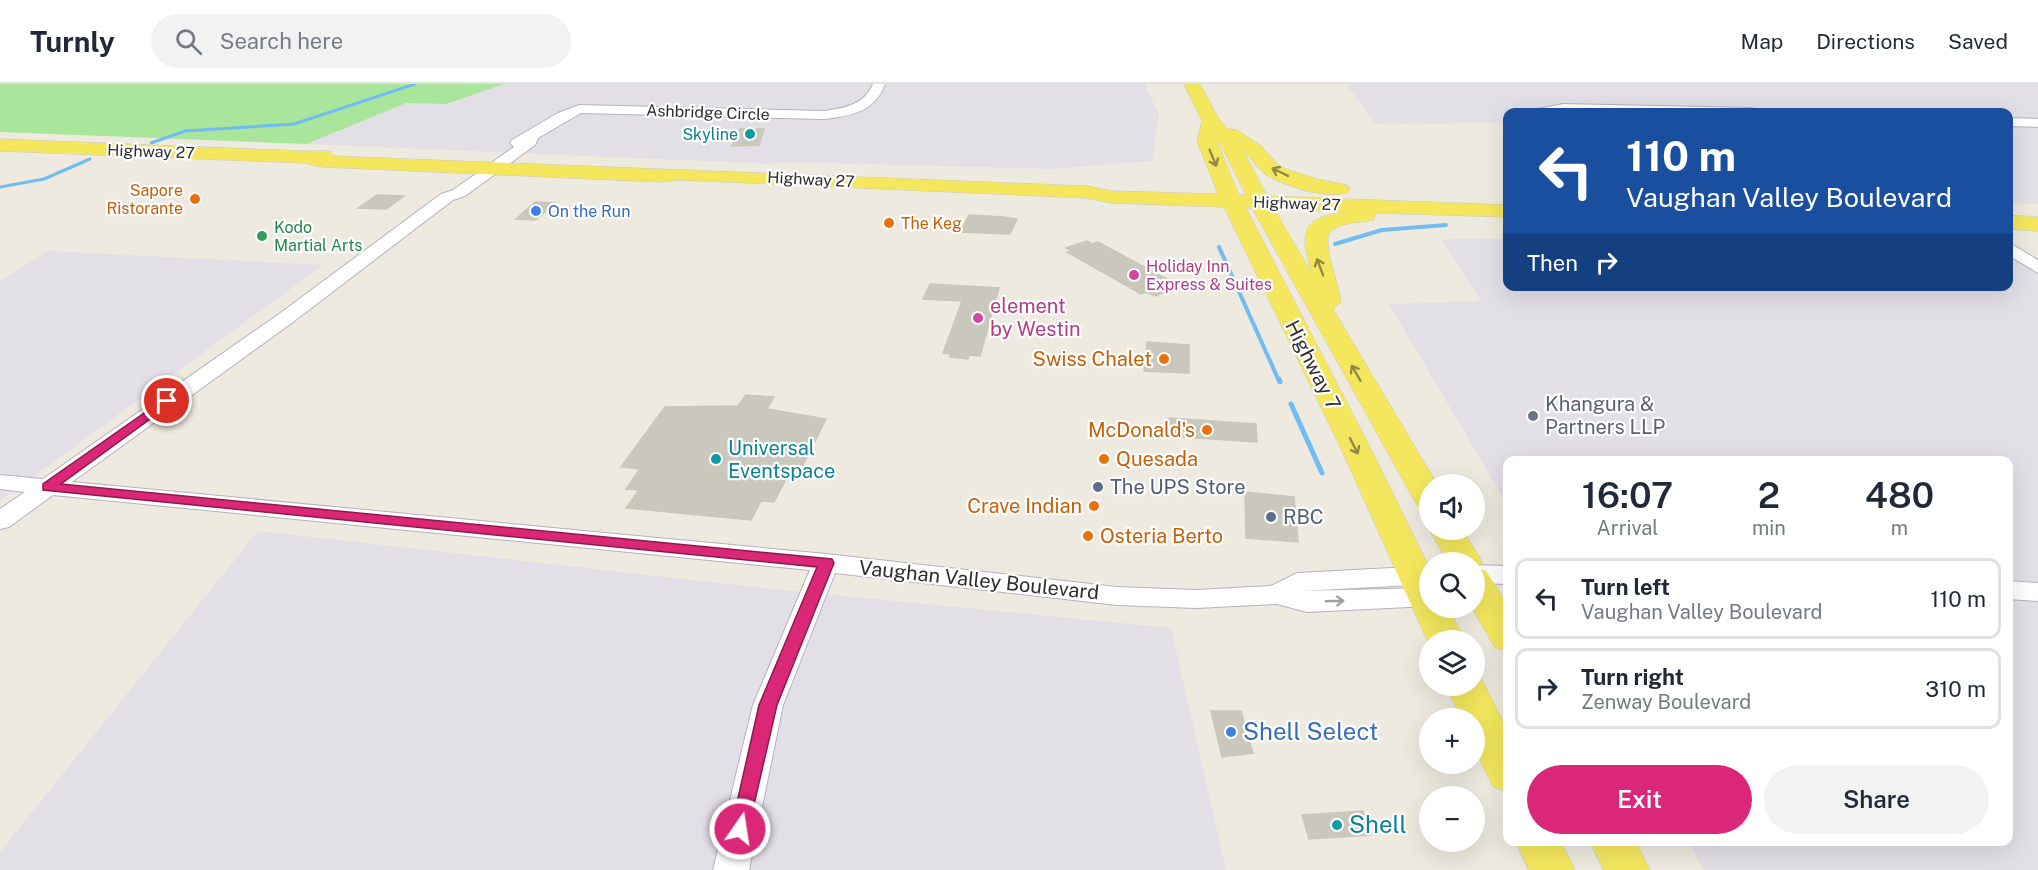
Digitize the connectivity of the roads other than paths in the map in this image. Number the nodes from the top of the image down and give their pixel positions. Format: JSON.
{"nodes":[{"id":1,"x":879,"y":84,"type":"edge"},
{"id":2,"x":1192,"y":84,"type":"edge"},
{"id":3,"x":1563,"y":108,"type":"edge"},
{"id":4,"x":1596,"y":108,"type":"edge"},
{"id":5,"x":1211,"y":122,"type":"junction"},
{"id":6,"x":2013,"y":122,"type":"edge"},
{"id":7,"x":2038,"y":123,"type":"edge"},
{"id":8,"x":0,"y":145,"type":"edge"},
{"id":9,"x":491,"y":163,"type":"junction"},
{"id":10,"x":1243,"y":197,"type":"junction"},
{"id":11,"x":1496,"y":206,"type":"edge"},
{"id":12,"x":2013,"y":222,"type":"edge"},
{"id":13,"x":2038,"y":224,"type":"edge"},
{"id":14,"x":2013,"y":232,"type":"edge"},
{"id":15,"x":2038,"y":233,"type":"edge"},
{"id":16,"x":2013,"y":250,"type":"edge"},
{"id":17,"x":2038,"y":268,"type":"edge"},
{"id":18,"x":1328,"y":324,"type":"junction"},
{"id":19,"x":0,"y":482,"type":"edge"},
{"id":20,"x":1419,"y":482,"type":"edge"},
{"id":21,"x":48,"y":487,"type":"junction"},
{"id":22,"x":0,"y":521,"type":"edge"},
{"id":23,"x":826,"y":563,"type":"junction"},
{"id":24,"x":1419,"y":579,"type":"edge"},
{"id":25,"x":1487,"y":586,"type":"edge"},
{"id":26,"x":2013,"y":590,"type":"edge"},
{"id":27,"x":2038,"y":592,"type":"edge"},
{"id":28,"x":1419,"y":594,"type":"edge"},
{"id":29,"x":1503,"y":626,"type":"edge"},
{"id":30,"x":1471,"y":696,"type":"edge"},
{"id":31,"x":1503,"y":764,"type":"edge"},
{"id":32,"x":1541,"y":846,"type":"edge"},
{"id":33,"x":1615,"y":846,"type":"edge"},
{"id":34,"x":731,"y":870,"type":"edge"},
{"id":35,"x":1552,"y":870,"type":"edge"},
{"id":36,"x":1626,"y":870,"type":"edge"}],
"edges":[{"from":1,"to":9,"type":"street","name":"Ashbridge Circle"},
{"from":2,"to":5,"type":"main road","name":"Highway 7"},
{"from":3,"to":4,"type":"street"},
{"from":5,"to":10,"type":"main road","name":"Highway 7"},
{"from":11,"to":5,"type":"main road","one_way":true},
{"from":6,"to":7,"type":"street"},
{"from":8,"to":9,"type":"main road","name":"Highway 27"},
{"from":9,"to":10,"type":"main road","name":"Highway 27"},
{"from":9,"to":21,"type":"street","name":"Ashbridge Circle"},
{"from":10,"to":11,"type":"main road","name":"Highway 27"},
{"from":10,"to":18,"type":"main road","name":"Highway 7"},
{"from":10,"to":24,"type":"main road","name":"Highway 7","one_way":true},
{"from":18,"to":11,"type":"main road","one_way":true},
{"from":12,"to":13,"type":"main road"},
{"from":14,"to":15,"type":"main road"},
{"from":16,"to":17,"type":"street"},
{"from":20,"to":18,"type":"main road","name":"Highway 7","one_way":true},
{"from":19,"to":21,"type":"street","name":"Vaughan Valley Boulevard"},
{"from":21,"to":22,"type":"street","name":"Ashbridge Circle"},
{"from":21,"to":23,"type":"street","name":"Vaughan Valley Boulevard"},
{"from":23,"to":28,"type":"street","name":"Vaughan Valley Boulevard"},
{"from":23,"to":34,"type":"street"},
{"from":25,"to":29,"type":"main road"},
{"from":26,"to":27,"type":"street"},
{"from":30,"to":31,"type":"main road"},
{"from":32,"to":35,"type":"main road"},
{"from":33,"to":36,"type":"main road"}]}
